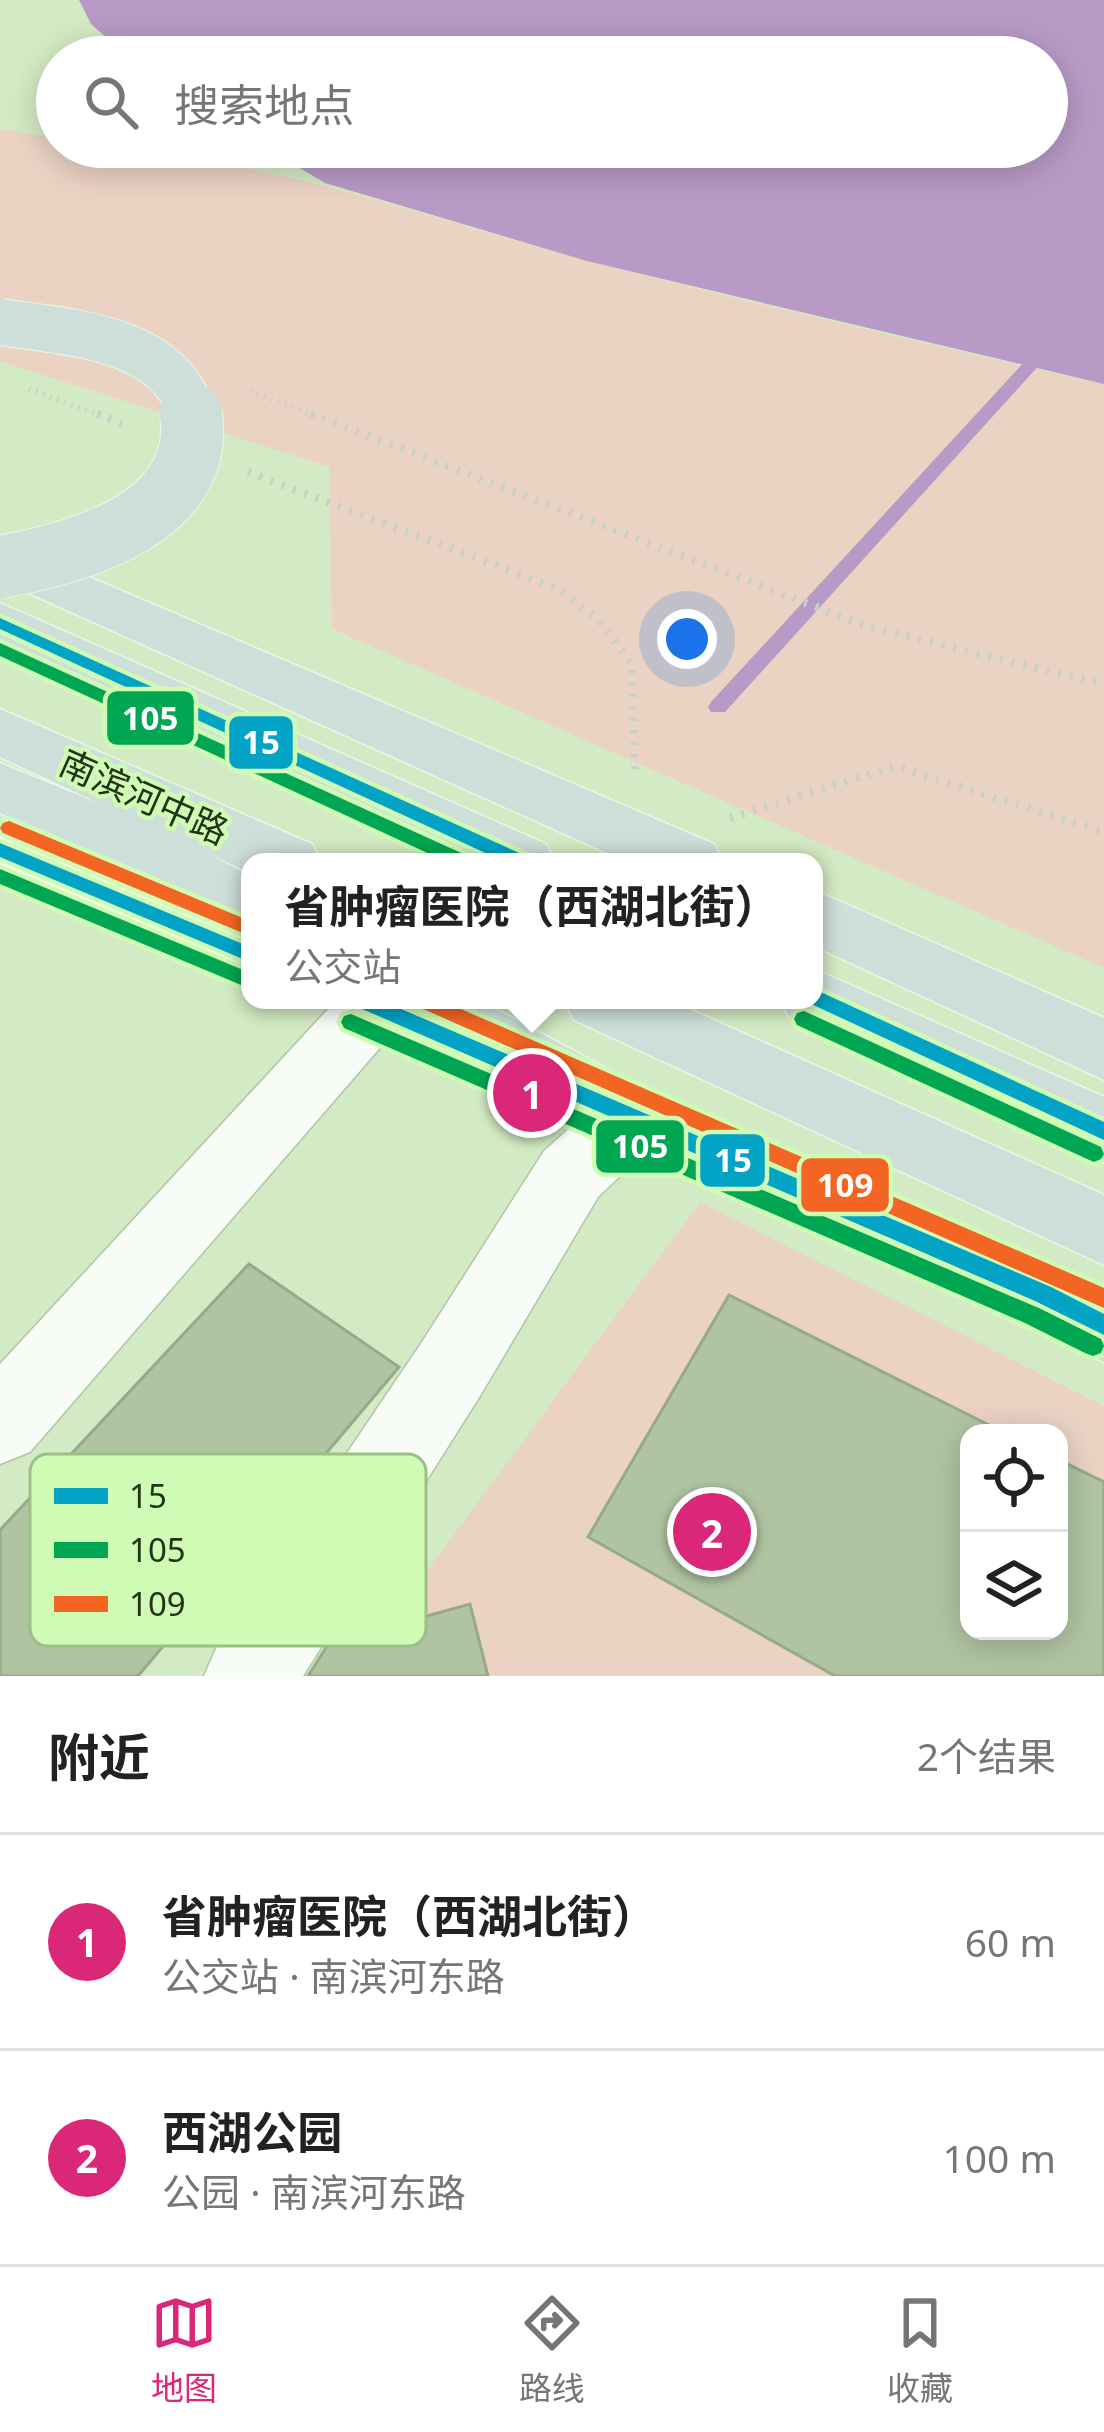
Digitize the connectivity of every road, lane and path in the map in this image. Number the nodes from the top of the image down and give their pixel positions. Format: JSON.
{"nodes":[{"id":1,"x":0,"y":322,"type":"edge"},
{"id":2,"x":22,"y":387,"type":"dead end"},
{"id":3,"x":248,"y":391,"type":"dead end"},
{"id":4,"x":134,"y":429,"type":"dead end"},
{"id":5,"x":245,"y":471,"type":"dead end"},
{"id":6,"x":0,"y":562,"type":"edge"},
{"id":7,"x":0,"y":623,"type":"edge"},
{"id":8,"x":1104,"y":685,"type":"edge"},
{"id":9,"x":0,"y":731,"type":"edge"},
{"id":10,"x":652,"y":782,"type":"dead end"},
{"id":11,"x":0,"y":786,"type":"edge"},
{"id":12,"x":1104,"y":832,"type":"edge"},
{"id":13,"x":708,"y":840,"type":"edge"},
{"id":14,"x":0,"y":850,"type":"edge"},
{"id":15,"x":268,"y":853,"type":"edge"},
{"id":16,"x":502,"y":853,"type":"edge"},
{"id":17,"x":241,"y":903,"type":"edge"},
{"id":18,"x":823,"y":920,"type":"edge"},
{"id":19,"x":241,"y":951,"type":"edge"},
{"id":20,"x":823,"y":1001,"type":"edge"},
{"id":21,"x":378,"y":1009,"type":"edge"},
{"id":22,"x":399,"y":1009,"type":"edge"},
{"id":23,"x":619,"y":1009,"type":"edge"},
{"id":24,"x":1104,"y":1050,"type":"edge"},
{"id":25,"x":632,"y":1118,"type":"junction"},
{"id":26,"x":1104,"y":1131,"type":"edge"},
{"id":27,"x":1104,"y":1232,"type":"edge"},
{"id":28,"x":1104,"y":1325,"type":"edge"},
{"id":29,"x":0,"y":1424,"type":"edge"},
{"id":30,"x":395,"y":1454,"type":"edge"},
{"id":31,"x":270,"y":1646,"type":"edge"},
{"id":32,"x":250,"y":1676,"type":"edge"}],
"edges":[{"from":1,"to":6,"type":"highway","bridge":true},
{"from":2,"to":4,"type":"path"},
{"from":3,"to":8,"type":"path"},
{"from":5,"to":10,"type":"path"},
{"from":6,"to":13,"type":"highway","bridge":true},
{"from":7,"to":16,"type":"highway"},
{"from":9,"to":15,"type":"highway","name":"南滨河中路"},
{"from":11,"to":17,"type":"highway"},
{"from":12,"to":13,"type":"path"},
{"from":14,"to":19,"type":"street"},
{"from":18,"to":24,"type":"highway"},
{"from":20,"to":26,"type":"highway"},
{"from":21,"to":29,"type":"street"},
{"from":22,"to":25,"type":"highway"},
{"from":23,"to":27,"type":"highway"},
{"from":25,"to":28,"type":"highway"},
{"from":25,"to":30,"type":"street"},
{"from":31,"to":32,"type":"street"}]}
